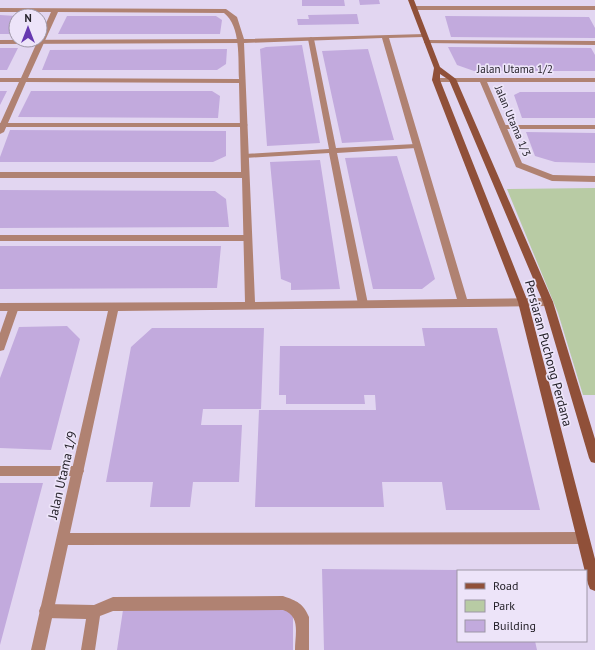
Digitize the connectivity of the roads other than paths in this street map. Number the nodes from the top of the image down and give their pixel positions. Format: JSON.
{"nodes":[{"id":1,"x":411,"y":0,"type":"edge"},
{"id":2,"x":414,"y":8,"type":"junction"},
{"id":3,"x":595,"y":8,"type":"edge"},
{"id":4,"x":0,"y":10,"type":"edge"},
{"id":5,"x":55,"y":11,"type":"junction"},
{"id":6,"x":48,"y":26,"type":"edge"},
{"id":7,"x":423,"y":35,"type":"junction"},
{"id":8,"x":384,"y":37,"type":"junction"},
{"id":9,"x":311,"y":39,"type":"junction"},
{"id":10,"x":240,"y":41,"type":"junction"},
{"id":11,"x":48,"y":42,"type":"edge"},
{"id":12,"x":426,"y":42,"type":"junction"},
{"id":13,"x":595,"y":43,"type":"edge"},
{"id":14,"x":38,"y":48,"type":"edge"},
{"id":15,"x":437,"y":68,"type":"junction"},
{"id":16,"x":452,"y":79,"type":"junction"},
{"id":17,"x":0,"y":80,"type":"edge"},
{"id":18,"x":24,"y":80,"type":"junction"},
{"id":19,"x":436,"y":80,"type":"junction"},
{"id":20,"x":483,"y":80,"type":"junction"},
{"id":21,"x":595,"y":80,"type":"edge"},
{"id":22,"x":242,"y":81,"type":"junction"},
{"id":23,"x":244,"y":125,"type":"junction"},
{"id":24,"x":1,"y":127,"type":"edge"},
{"id":25,"x":503,"y":127,"type":"junction"},
{"id":26,"x":595,"y":127,"type":"edge"},
{"id":27,"x":416,"y":146,"type":"junction"},
{"id":28,"x":332,"y":151,"type":"junction"},
{"id":29,"x":245,"y":156,"type":"junction"},
{"id":30,"x":0,"y":175,"type":"edge"},
{"id":31,"x":246,"y":175,"type":"junction"},
{"id":32,"x":595,"y":179,"type":"edge"},
{"id":33,"x":0,"y":238,"type":"edge"},
{"id":34,"x":248,"y":238,"type":"junction"},
{"id":35,"x":523,"y":302,"type":"junction"},
{"id":36,"x":548,"y":302,"type":"junction"},
{"id":37,"x":463,"y":303,"type":"junction"},
{"id":38,"x":363,"y":304,"type":"junction"},
{"id":39,"x":250,"y":305,"type":"junction"},
{"id":40,"x":0,"y":307,"type":"edge"},
{"id":41,"x":14,"y":307,"type":"junction"},
{"id":42,"x":114,"y":307,"type":"junction"},
{"id":43,"x":0,"y":347,"type":"edge"},
{"id":44,"x":595,"y":458,"type":"edge"},
{"id":45,"x":0,"y":471,"type":"edge"},
{"id":46,"x":78,"y":472,"type":"junction"},
{"id":47,"x":583,"y":538,"type":"junction"},
{"id":48,"x":62,"y":540,"type":"junction"},
{"id":49,"x":595,"y":584,"type":"edge"},
{"id":50,"x":46,"y":611,"type":"junction"},
{"id":51,"x":94,"y":612,"type":"junction"},
{"id":52,"x":38,"y":650,"type":"edge"},
{"id":53,"x":88,"y":650,"type":"edge"},
{"id":54,"x":302,"y":650,"type":"edge"}],
"edges":[{"from":1,"to":2,"type":"street","name":"Persiaran Puchong Perdana"},
{"from":2,"to":3,"type":"street"},
{"from":2,"to":7,"type":"street","name":"Persiaran Puchong Perdana"},
{"from":4,"to":5,"type":"street"},
{"from":5,"to":6,"type":"street"},
{"from":5,"to":10,"type":"street"},
{"from":7,"to":8,"type":"street"},
{"from":7,"to":12,"type":"street","name":"Persiaran Puchong Perdana"},
{"from":8,"to":9,"type":"street"},
{"from":8,"to":27,"type":"street"},
{"from":9,"to":10,"type":"street"},
{"from":9,"to":28,"type":"street"},
{"from":10,"to":11,"type":"street"},
{"from":10,"to":22,"type":"street"},
{"from":12,"to":13,"type":"street"},
{"from":12,"to":15,"type":"street","name":"Persiaran Puchong Perdana"},
{"from":14,"to":18,"type":"street"},
{"from":15,"to":16,"type":"street"},
{"from":15,"to":19,"type":"street","name":"Persiaran Puchong Perdana"},
{"from":16,"to":19,"type":"street","name":"Jalan Utama 1/2"},
{"from":16,"to":20,"type":"street","name":"Jalan Utama 1/2"},
{"from":16,"to":36,"type":"street","name":"Persiaran Puchong Perdana"},
{"from":17,"to":18,"type":"street"},
{"from":18,"to":22,"type":"street"},
{"from":18,"to":24,"type":"street"},
{"from":19,"to":35,"type":"street","name":"Persiaran Puchong Perdana"},
{"from":20,"to":21,"type":"street","name":"Jalan Utama 1/2"},
{"from":20,"to":25,"type":"street","name":"Jalan Utama 1/3"},
{"from":22,"to":23,"type":"street"},
{"from":23,"to":24,"type":"street"},
{"from":23,"to":29,"type":"street"},
{"from":25,"to":26,"type":"street"},
{"from":25,"to":32,"type":"street","name":"Jalan Utama 1/3"},
{"from":27,"to":28,"type":"street"},
{"from":27,"to":37,"type":"street"},
{"from":28,"to":29,"type":"street"},
{"from":28,"to":38,"type":"street"},
{"from":29,"to":31,"type":"street"},
{"from":30,"to":31,"type":"street"},
{"from":31,"to":34,"type":"street"},
{"from":33,"to":34,"type":"street"},
{"from":34,"to":39,"type":"street"},
{"from":35,"to":36,"type":"street"},
{"from":35,"to":37,"type":"street"},
{"from":35,"to":47,"type":"street","name":"Persiaran Puchong Perdana"},
{"from":36,"to":44,"type":"street","name":"Persiaran Puchong Perdana"},
{"from":37,"to":38,"type":"street"},
{"from":38,"to":39,"type":"street"},
{"from":39,"to":42,"type":"street"},
{"from":40,"to":41,"type":"street"},
{"from":41,"to":42,"type":"street"},
{"from":41,"to":43,"type":"street"},
{"from":42,"to":46,"type":"street","name":"Jalan Utama 1/9"},
{"from":45,"to":46,"type":"street"},
{"from":46,"to":48,"type":"street","name":"Jalan Utama 1/9"},
{"from":47,"to":48,"type":"street"},
{"from":47,"to":49,"type":"street","name":"Persiaran Puchong Perdana"},
{"from":48,"to":50,"type":"street","name":"Jalan Utama 1/9"},
{"from":50,"to":51,"type":"street"},
{"from":50,"to":52,"type":"street","name":"Jalan Utama 1/9"},
{"from":51,"to":53,"type":"street"},
{"from":51,"to":54,"type":"street"}]}
